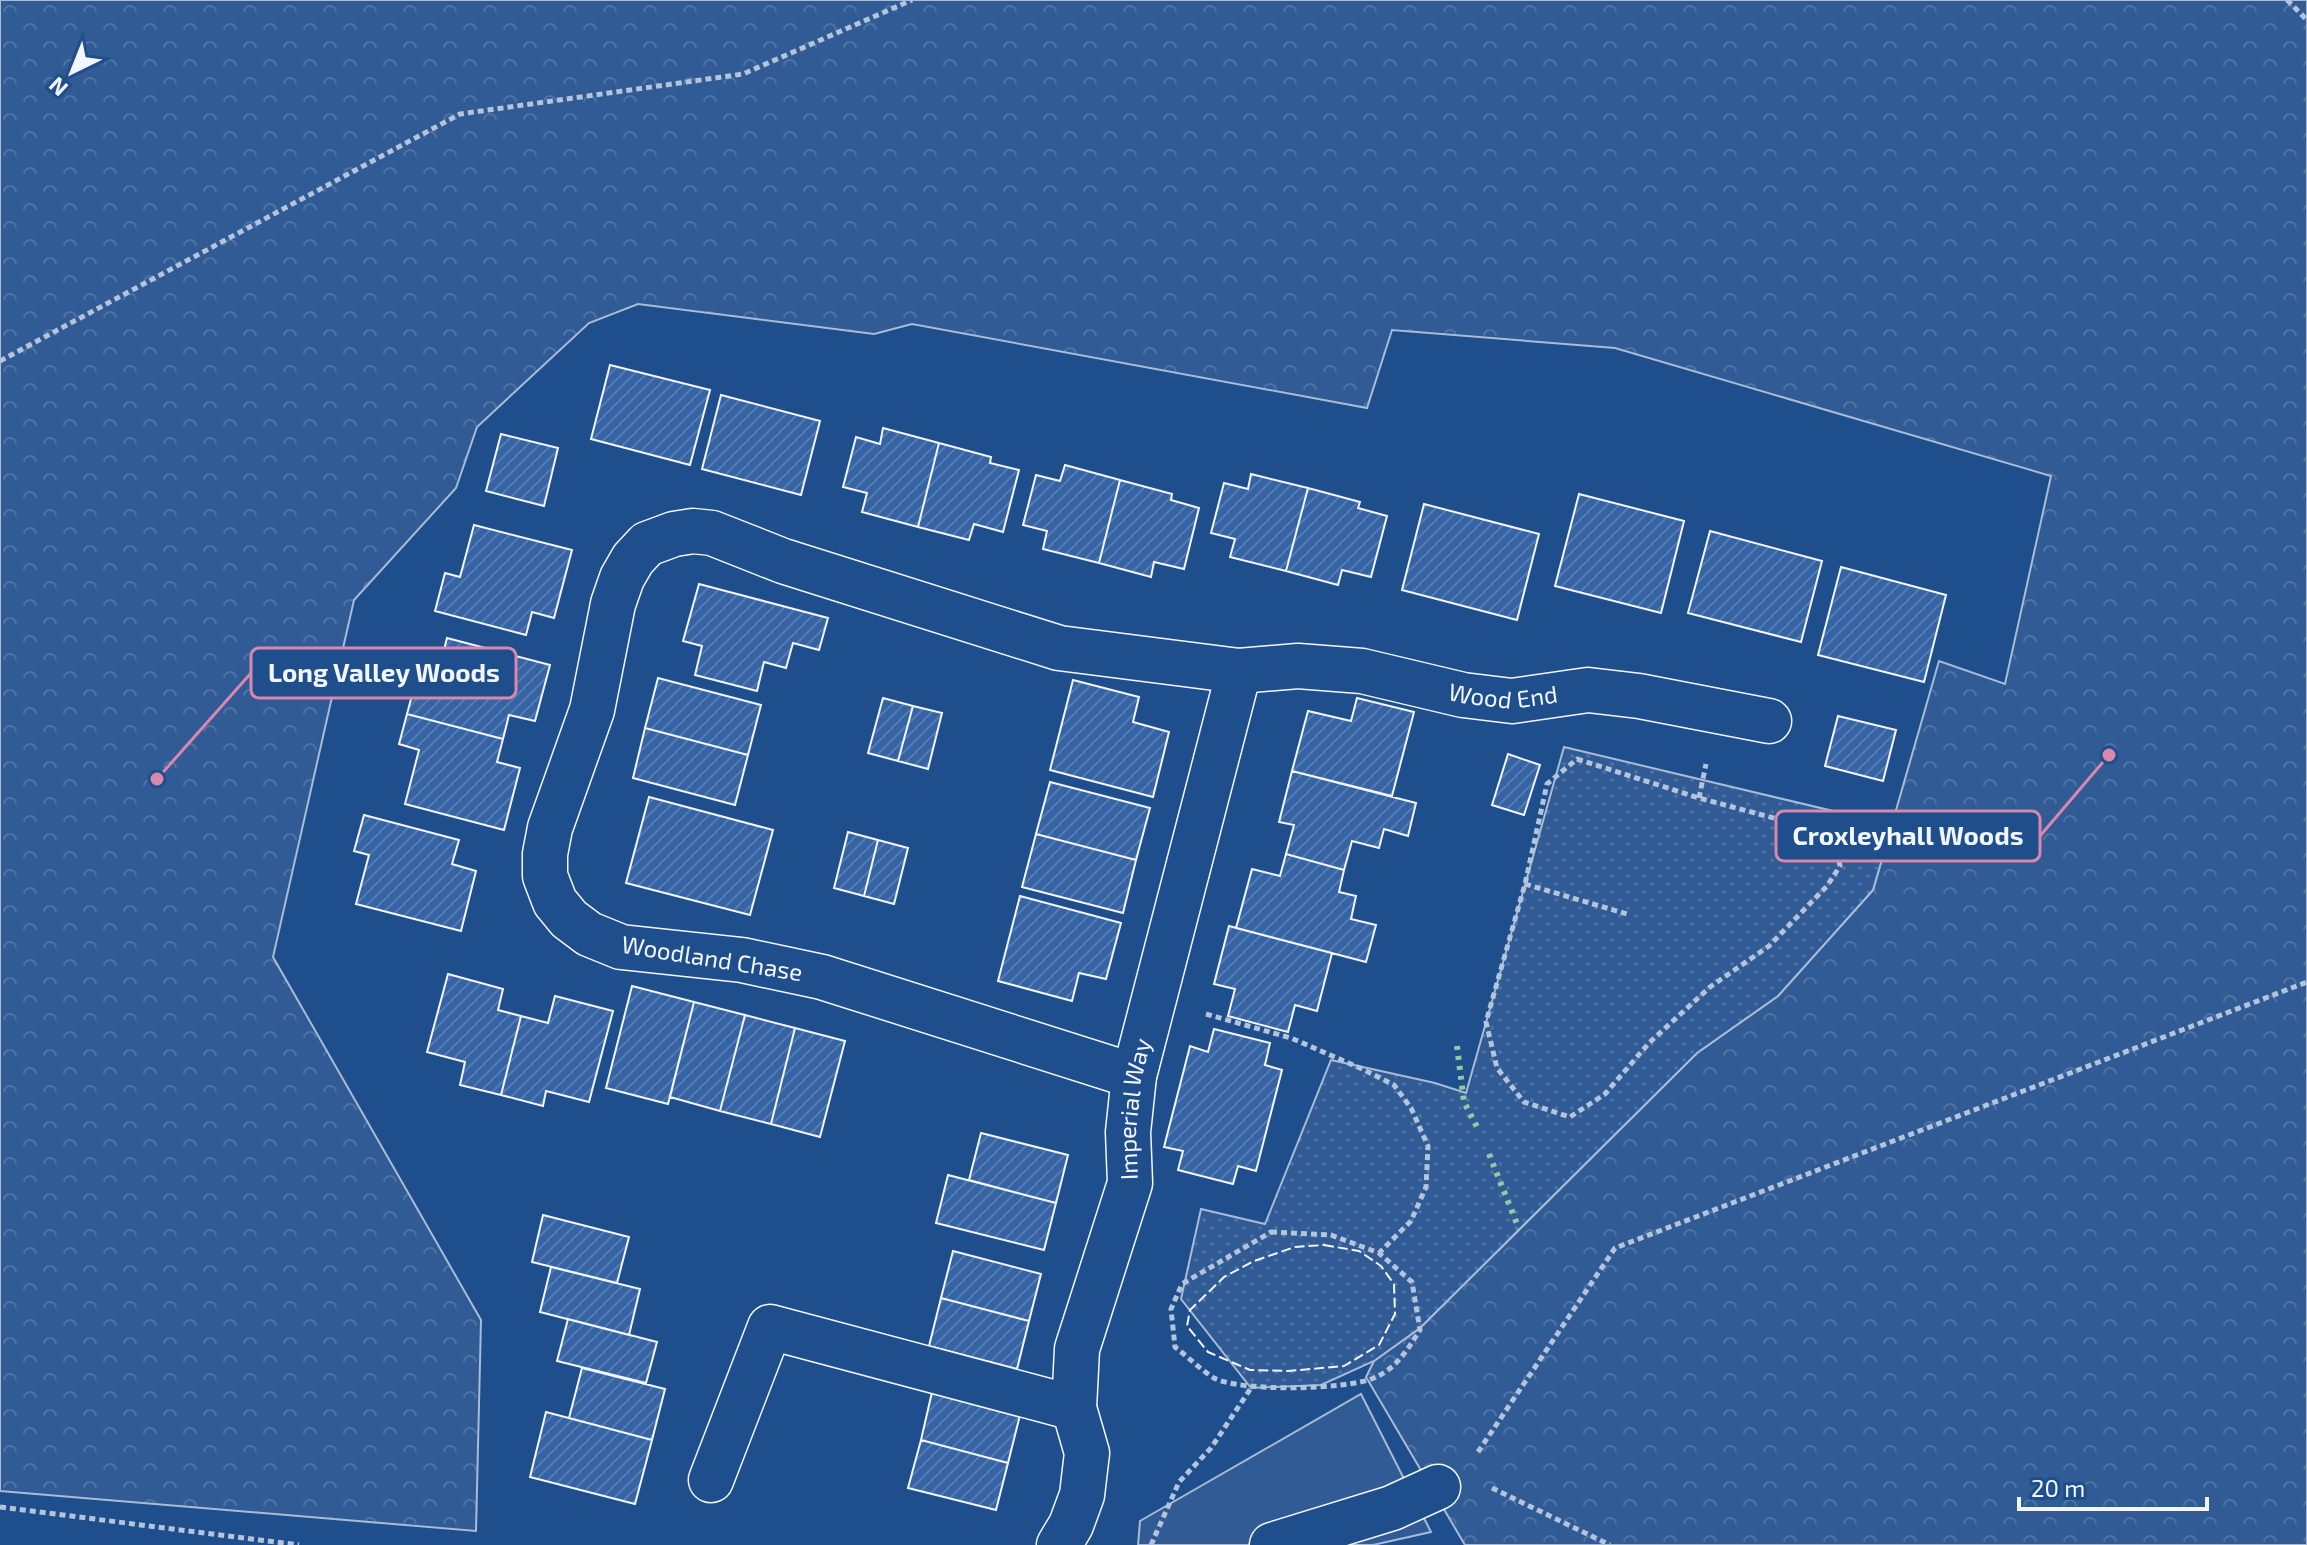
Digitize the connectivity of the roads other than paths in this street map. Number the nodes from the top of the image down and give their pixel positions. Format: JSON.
{"nodes":[{"id":1,"x":674,"y":534,"type":"joint"},
{"id":2,"x":1239,"y":671,"type":"junction"},
{"id":3,"x":1769,"y":721,"type":"dead end"},
{"id":4,"x":1134,"y":1076,"type":"junction"},
{"id":5,"x":1074,"y":1408,"type":"junction"},
{"id":6,"x":711,"y":1480,"type":"dead end"},
{"id":7,"x":1451,"y":1481,"type":"road end"},
{"id":8,"x":1059,"y":1545,"type":"edge"},
{"id":9,"x":1272,"y":1545,"type":"edge"}],
"edges":[{"from":1,"to":2,"type":"street","name":"Wood End"},
{"from":1,"to":4,"type":"street","name":"Woodland Chase"},
{"from":2,"to":3,"type":"street","name":"Wood End"},
{"from":2,"to":4,"type":"street","name":"Imperial Way"},
{"from":4,"to":5,"type":"street","name":"Imperial Way"},
{"from":5,"to":6,"type":"street"},
{"from":5,"to":8,"type":"street","name":"Imperial Way"},
{"from":7,"to":9,"type":"street"}]}
